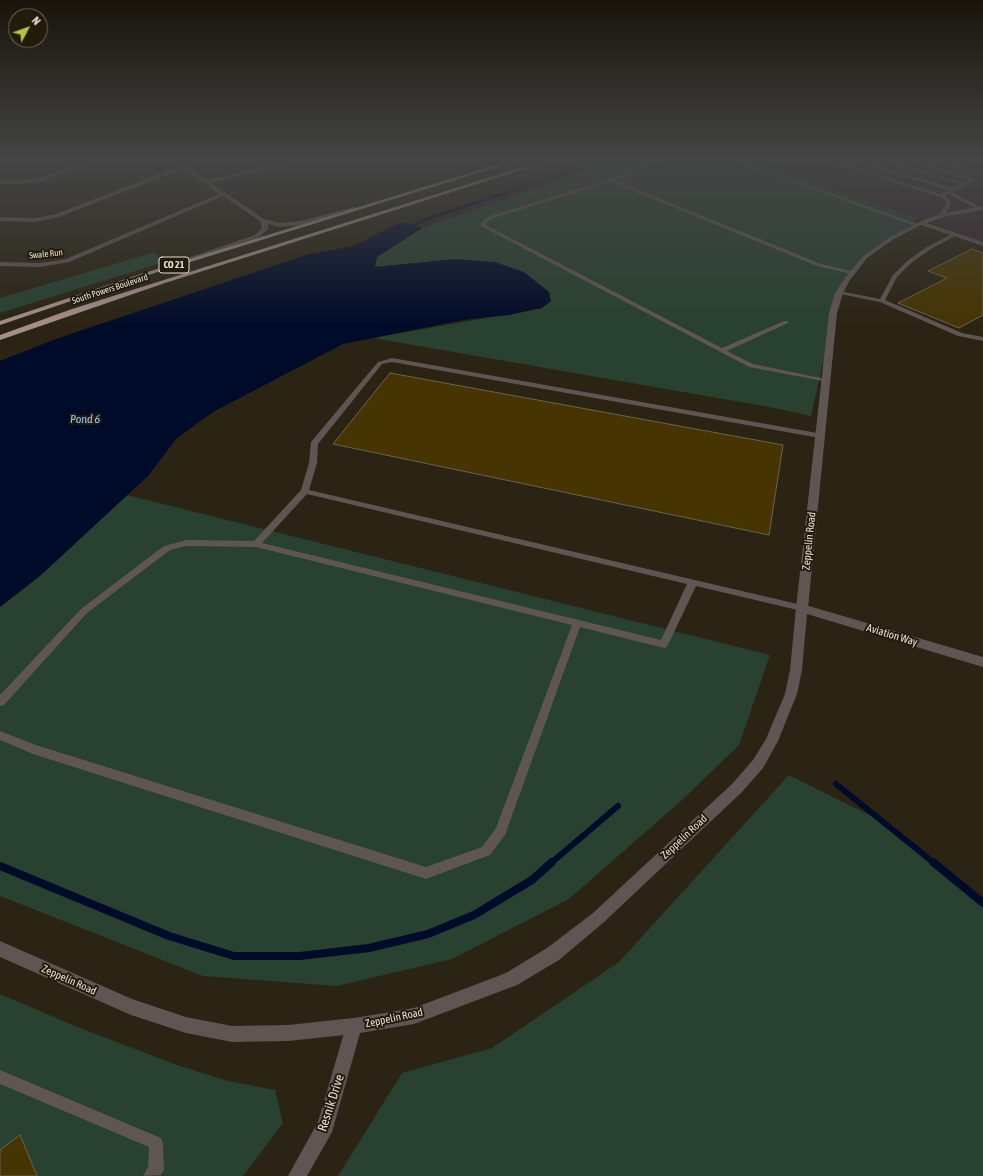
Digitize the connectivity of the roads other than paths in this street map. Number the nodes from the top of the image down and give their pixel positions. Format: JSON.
{"nodes":[{"id":1,"x":57,"y":216,"type":"edge"},
{"id":2,"x":173,"y":216,"type":"edge"},
{"id":3,"x":256,"y":216,"type":"edge"},
{"id":4,"x":327,"y":216,"type":"edge"},
{"id":5,"x":335,"y":216,"type":"edge"},
{"id":6,"x":373,"y":216,"type":"edge"},
{"id":7,"x":496,"y":216,"type":"edge"},
{"id":8,"x":699,"y":216,"type":"edge"},
{"id":9,"x":895,"y":216,"type":"edge"},
{"id":10,"x":942,"y":216,"type":"edge"},
{"id":11,"x":0,"y":219,"type":"edge"},
{"id":12,"x":262,"y":220,"type":"junction"},
{"id":13,"x":919,"y":224,"type":"junction"},
{"id":14,"x":954,"y":235,"type":"junction"},
{"id":15,"x":983,"y":244,"type":"edge"},
{"id":16,"x":0,"y":264,"type":"edge"},
{"id":17,"x":158,"y":270,"type":"junction"},
{"id":18,"x":852,"y":272,"type":"junction"},
{"id":19,"x":839,"y":294,"type":"junction"},
{"id":20,"x":882,"y":301,"type":"junction"},
{"id":21,"x":786,"y":322,"type":"dead end"},
{"id":22,"x":0,"y":323,"type":"edge"},
{"id":23,"x":0,"y":338,"type":"edge"},
{"id":24,"x":983,"y":339,"type":"edge"},
{"id":25,"x":722,"y":351,"type":"junction"},
{"id":26,"x":826,"y":382,"type":"junction"},
{"id":27,"x":820,"y":436,"type":"junction"},
{"id":28,"x":305,"y":491,"type":"junction"},
{"id":29,"x":256,"y":544,"type":"junction"},
{"id":30,"x":693,"y":582,"type":"junction"},
{"id":31,"x":802,"y":608,"type":"junction"},
{"id":32,"x":577,"y":623,"type":"junction"},
{"id":33,"x":983,"y":662,"type":"edge"},
{"id":34,"x":0,"y":702,"type":"edge"},
{"id":35,"x":0,"y":734,"type":"edge"},
{"id":36,"x":0,"y":949,"type":"edge"},
{"id":37,"x":354,"y":1026,"type":"junction"},
{"id":38,"x":0,"y":1077,"type":"edge"},
{"id":39,"x":151,"y":1176,"type":"edge"},
{"id":40,"x":297,"y":1176,"type":"edge"}],
"edges":[{"from":1,"to":11,"type":"street"},
{"from":2,"to":16,"type":"street","name":"Swale Run"},
{"from":3,"to":12,"type":"street"},
{"from":4,"to":12,"type":"street"},
{"from":5,"to":17,"type":"highway","name":"South Powers Boulevard","number":"CO 21"},
{"from":6,"to":23,"type":"highway","name":"South Powers Boulevard","number":"CO 21"},
{"from":7,"to":25,"type":"lane"},
{"from":8,"to":18,"type":"lane"},
{"from":9,"to":13,"type":"lane"},
{"from":10,"to":13,"type":"street","name":"Zeppelin Road"},
{"from":12,"to":17,"type":"street"},
{"from":13,"to":14,"type":"street"},
{"from":13,"to":18,"type":"street","name":"Zeppelin Road"},
{"from":14,"to":15,"type":"street"},
{"from":14,"to":20,"type":"lane"},
{"from":17,"to":22,"type":"highway","name":"South Powers Boulevard","number":"CO 21"},
{"from":18,"to":19,"type":"street","name":"Zeppelin Road"},
{"from":19,"to":20,"type":"lane"},
{"from":19,"to":26,"type":"street","name":"Zeppelin Road"},
{"from":20,"to":24,"type":"lane"},
{"from":21,"to":25,"type":"lane"},
{"from":25,"to":26,"type":"lane"},
{"from":26,"to":27,"type":"street","name":"Zeppelin Road"},
{"from":27,"to":28,"type":"lane"},
{"from":27,"to":31,"type":"street","name":"Zeppelin Road"},
{"from":28,"to":29,"type":"lane"},
{"from":28,"to":30,"type":"lane"},
{"from":29,"to":32,"type":"lane"},
{"from":29,"to":34,"type":"lane"},
{"from":30,"to":31,"type":"lane"},
{"from":30,"to":32,"type":"lane"},
{"from":31,"to":33,"type":"street","name":"Aviation Way"},
{"from":31,"to":37,"type":"street","name":"Zeppelin Road"},
{"from":32,"to":35,"type":"lane"},
{"from":36,"to":37,"type":"street","name":"Zeppelin Road"},
{"from":37,"to":40,"type":"street","name":"Resnik Drive"},
{"from":38,"to":39,"type":"lane"}]}
